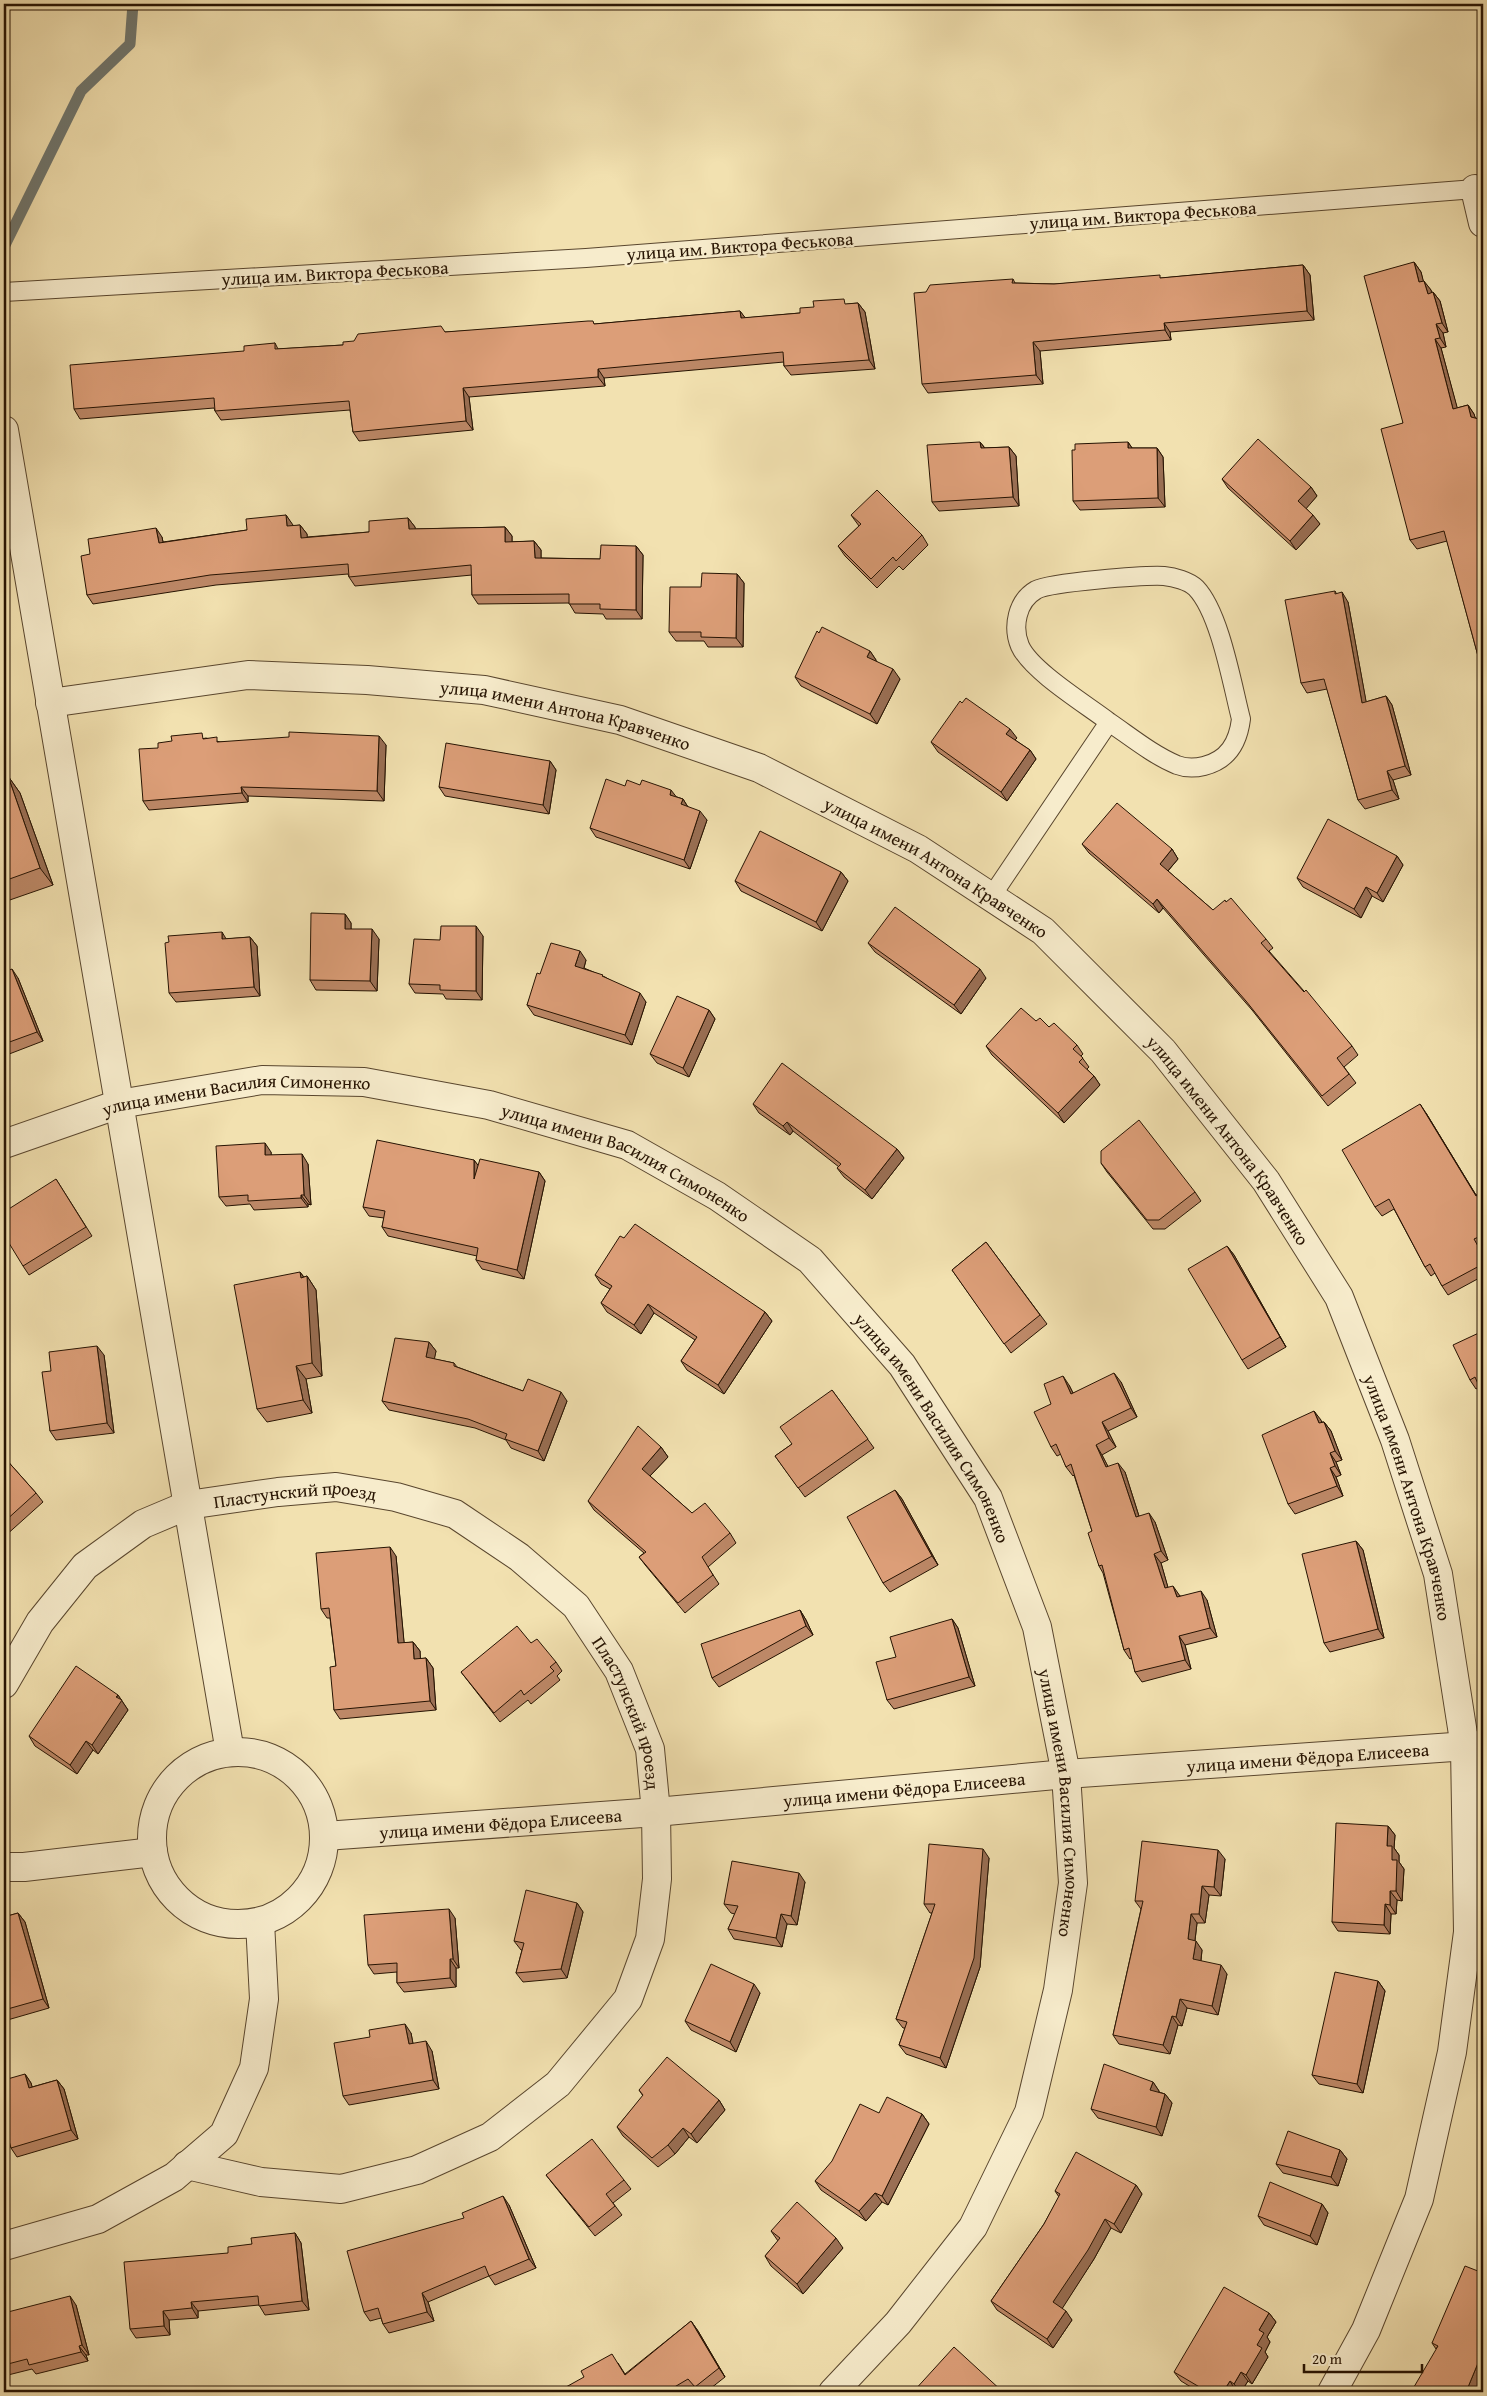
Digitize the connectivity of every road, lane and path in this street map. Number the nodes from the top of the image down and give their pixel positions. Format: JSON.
{"nodes":[{"id":1,"x":1474,"y":189,"type":"joint"},
{"id":2,"x":1483,"y":223,"type":"edge"},
{"id":3,"x":4,"y":292,"type":"edge"},
{"id":4,"x":4,"y":430,"type":"edge"},
{"id":5,"x":50,"y":703,"type":"junction"},
{"id":6,"x":1109,"y":722,"type":"junction"},
{"id":7,"x":991,"y":897,"type":"junction"},
{"id":8,"x":119,"y":1104,"type":"junction"},
{"id":9,"x":4,"y":1144,"type":"edge"},
{"id":10,"x":188,"y":1504,"type":"junction"},
{"id":11,"x":4,"y":1684,"type":"edge"},
{"id":12,"x":1474,"y":1746,"type":"edge"},
{"id":13,"x":230,"y":1752,"type":"junction"},
{"id":14,"x":1066,"y":1774,"type":"junction"},
{"id":15,"x":656,"y":1812,"type":"junction"},
{"id":16,"x":325,"y":1836,"type":"junction"},
{"id":17,"x":153,"y":1852,"type":"junction"},
{"id":18,"x":4,"y":1867,"type":"edge"},
{"id":19,"x":260,"y":1922,"type":"junction"},
{"id":20,"x":187,"y":2165,"type":"junction"},
{"id":21,"x":4,"y":2246,"type":"edge"},
{"id":22,"x":833,"y":2392,"type":"edge"},
{"id":23,"x":1332,"y":2392,"type":"edge"}],
"edges":[{"from":1,"to":2,"type":"street"},
{"from":1,"to":3,"type":"lane","name":"улица им. Виктора Феськова"},
{"from":4,"to":5,"type":"street"},
{"from":5,"to":7,"type":"street","name":"улица имени Антона Кравченко"},
{"from":5,"to":8,"type":"street"},
{"from":6,"to":6,"type":"lane"},
{"from":6,"to":7,"type":"lane"},
{"from":7,"to":12,"type":"street","name":"улица имени Антона Кравченко"},
{"from":8,"to":9,"type":"street","name":"улица имени Василия Симоненко"},
{"from":8,"to":10,"type":"street"},
{"from":8,"to":14,"type":"street","name":"улица имени Василия Симоненко"},
{"from":10,"to":11,"type":"street","name":"Пластунский проезд"},
{"from":10,"to":13,"type":"street"},
{"from":10,"to":15,"type":"street","name":"Пластунский проезд"},
{"from":12,"to":14,"type":"street","name":"улица имени Фёдора Елисеева"},
{"from":12,"to":23,"type":"street","name":"улица имени Антона Кравченко"},
{"from":13,"to":16,"type":"street"},
{"from":13,"to":17,"type":"street"},
{"from":14,"to":15,"type":"street","name":"улица имени Фёдора Елисеева"},
{"from":14,"to":22,"type":"street","name":"улица имени Василия Симоненко"},
{"from":15,"to":16,"type":"street","name":"улица имени Фёдора Елисеева"},
{"from":15,"to":20,"type":"street","name":"Пластунский проезд"},
{"from":16,"to":19,"type":"street"},
{"from":17,"to":18,"type":"street"},
{"from":17,"to":19,"type":"street"},
{"from":19,"to":20,"type":"street"},
{"from":20,"to":21,"type":"street"}]}
